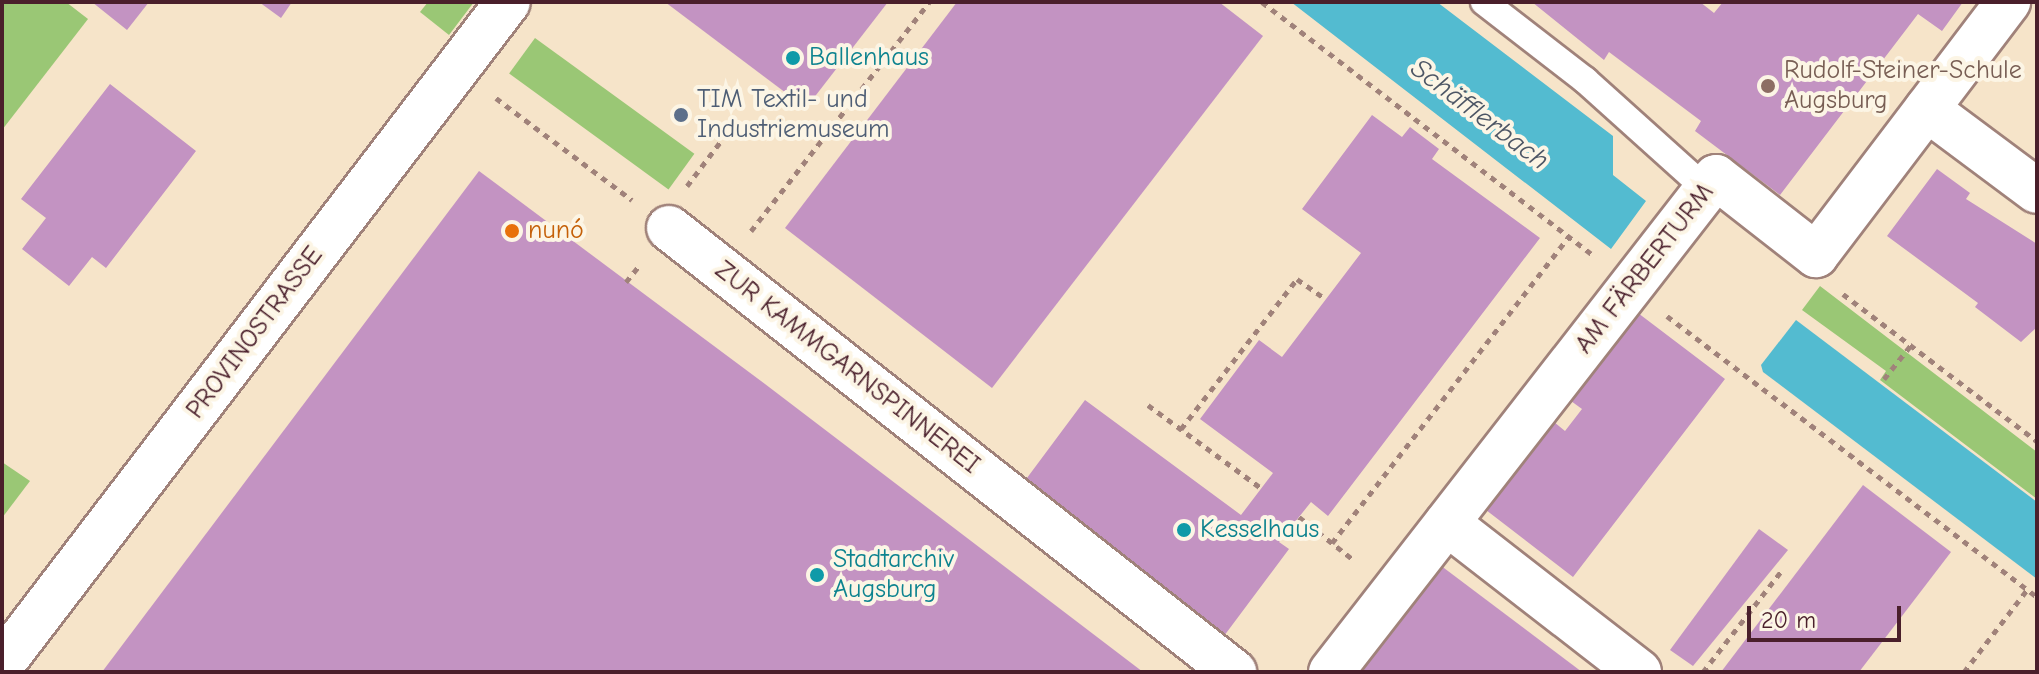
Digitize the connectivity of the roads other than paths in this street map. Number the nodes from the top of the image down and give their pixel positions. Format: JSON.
{"nodes":[{"id":1,"x":508,"y":2,"type":"edge"},
{"id":2,"x":1484,"y":2,"type":"edge"},
{"id":3,"x":2008,"y":2,"type":"edge"},
{"id":4,"x":1927,"y":109,"type":"junction"},
{"id":5,"x":1707,"y":190,"type":"junction"},
{"id":6,"x":2037,"y":191,"type":"edge"},
{"id":7,"x":665,"y":225,"type":"road end"},
{"id":8,"x":1447,"y":523,"type":"junction"},
{"id":9,"x":2,"y":664,"type":"edge"},
{"id":10,"x":1234,"y":672,"type":"edge"},
{"id":11,"x":1331,"y":672,"type":"edge"},
{"id":12,"x":1639,"y":672,"type":"edge"}],
"edges":[{"from":1,"to":9,"type":"street","name":"PROVINOSTRASSE"},
{"from":2,"to":5,"type":"lane"},
{"from":3,"to":4,"type":"street","name":"AM FÄRBERTURM"},
{"from":4,"to":5,"type":"street","name":"AM FÄRBERTURM"},
{"from":4,"to":6,"type":"street"},
{"from":5,"to":8,"type":"street","name":"AM FÄRBERTURM"},
{"from":7,"to":10,"type":"street","name":"ZUR KAMMGARNSPINNEREI"},
{"from":8,"to":11,"type":"street","name":"AM FÄRBERTURM"},
{"from":8,"to":12,"type":"street"}]}
